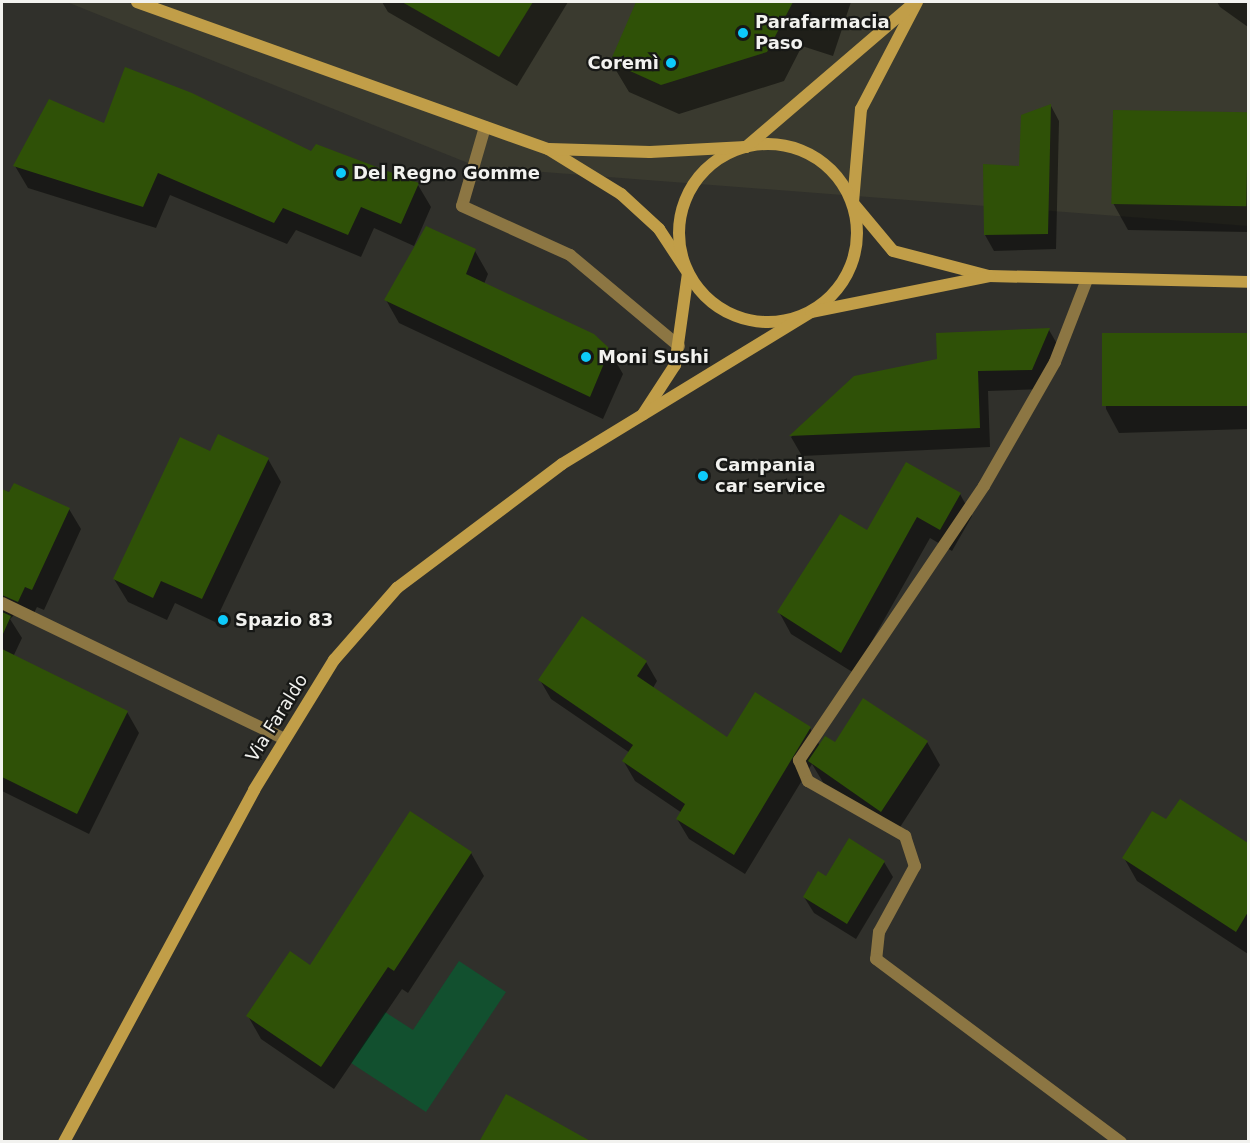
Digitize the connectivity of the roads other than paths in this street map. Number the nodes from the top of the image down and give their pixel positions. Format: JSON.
{"nodes":[{"id":1,"x":137,"y":2,"type":"edge"},
{"id":2,"x":916,"y":2,"type":"edge"},
{"id":3,"x":485,"y":127,"type":"junction"},
{"id":4,"x":746,"y":147,"type":"junction"},
{"id":5,"x":548,"y":149,"type":"junction"},
{"id":6,"x":853,"y":203,"type":"junction"},
{"id":7,"x":688,"y":273,"type":"junction"},
{"id":8,"x":989,"y":276,"type":"junction"},
{"id":9,"x":1086,"y":282,"type":"junction"},
{"id":10,"x":1248,"y":282,"type":"edge"},
{"id":11,"x":811,"y":312,"type":"junction"},
{"id":12,"x":679,"y":346,"type":"junction"},
{"id":13,"x":641,"y":419,"type":"junction"},
{"id":14,"x":2,"y":603,"type":"edge"},
{"id":15,"x":285,"y":739,"type":"junction"},
{"id":16,"x":64,"y":1142,"type":"edge"},
{"id":17,"x":1121,"y":1142,"type":"edge"}],
"edges":[{"from":1,"to":3,"type":"main road"},
{"from":2,"to":4,"type":"main road"},
{"from":2,"to":6,"type":"main road"},
{"from":3,"to":5,"type":"main road"},
{"from":3,"to":12,"type":"street"},
{"from":4,"to":5,"type":"main road"},
{"from":4,"to":6,"type":"main road"},
{"from":4,"to":7,"type":"main road"},
{"from":5,"to":7,"type":"main road"},
{"from":6,"to":8,"type":"main road"},
{"from":6,"to":11,"type":"main road"},
{"from":7,"to":11,"type":"main road"},
{"from":7,"to":12,"type":"main road"},
{"from":8,"to":9,"type":"main road"},
{"from":8,"to":11,"type":"main road"},
{"from":9,"to":10,"type":"main road"},
{"from":9,"to":17,"type":"street"},
{"from":11,"to":13,"type":"main road","name":"Via Faraldo"},
{"from":12,"to":13,"type":"main road"},
{"from":13,"to":15,"type":"main road","name":"Via Faraldo"},
{"from":14,"to":15,"type":"street"},
{"from":15,"to":16,"type":"main road","name":"Via Faraldo"}]}
